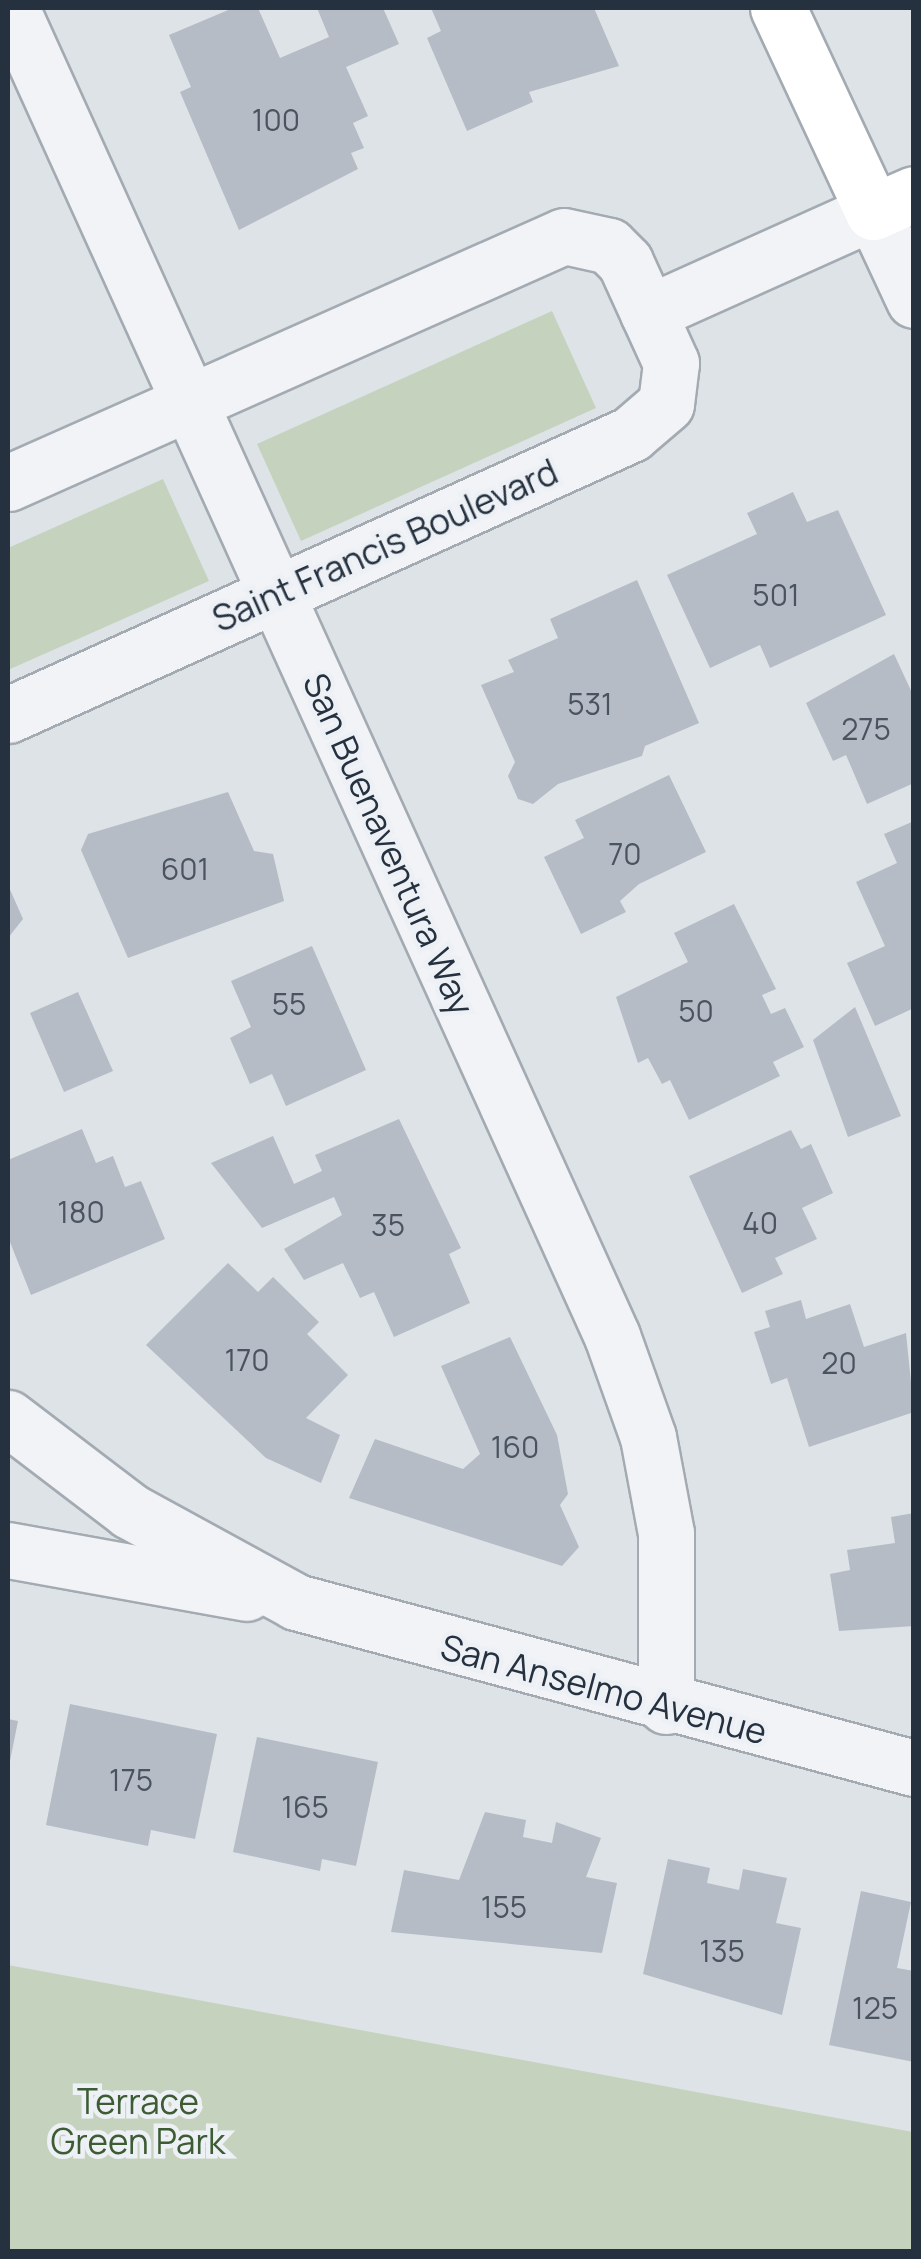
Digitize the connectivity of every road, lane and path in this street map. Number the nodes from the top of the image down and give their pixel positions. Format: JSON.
{"nodes":[{"id":1,"x":11,"y":8,"type":"edge"},
{"id":2,"x":778,"y":8,"type":"edge"},
{"id":3,"x":893,"y":203,"type":"edge"},
{"id":4,"x":914,"y":300,"type":"edge"},
{"id":5,"x":648,"y":313,"type":"junction"},
{"id":6,"x":189,"y":401,"type":"junction"},
{"id":7,"x":8,"y":482,"type":"edge"},
{"id":8,"x":276,"y":594,"type":"junction"},
{"id":9,"x":8,"y":714,"type":"edge"},
{"id":10,"x":8,"y":1418,"type":"edge"},
{"id":11,"x":8,"y":1550,"type":"edge"},
{"id":12,"x":296,"y":1602,"type":"junction"},
{"id":13,"x":666,"y":1706,"type":"junction"},
{"id":14,"x":914,"y":1768,"type":"edge"}],
"edges":[{"from":1,"to":6,"type":"street","name":"San Buenaventura Way"},
{"from":2,"to":3,"type":"main road"},
{"from":3,"to":4,"type":"street"},
{"from":3,"to":5,"type":"street"},
{"from":5,"to":6,"type":"street","name":"Saint Francis Boulevard"},
{"from":5,"to":8,"type":"street","name":"Saint Francis Boulevard"},
{"from":6,"to":7,"type":"street","name":"Saint Francis Boulevard"},
{"from":6,"to":8,"type":"street","name":"San Buenaventura Way"},
{"from":8,"to":9,"type":"street","name":"Saint Francis Boulevard"},
{"from":8,"to":13,"type":"street","name":"San Buenaventura Way"},
{"from":10,"to":12,"type":"street","name":"San Anselmo Avenue"},
{"from":11,"to":12,"type":"street","name":"San Anselmo Avenue"},
{"from":12,"to":13,"type":"street","name":"San Anselmo Avenue"},
{"from":13,"to":14,"type":"street","name":"San Anselmo Avenue"}]}
